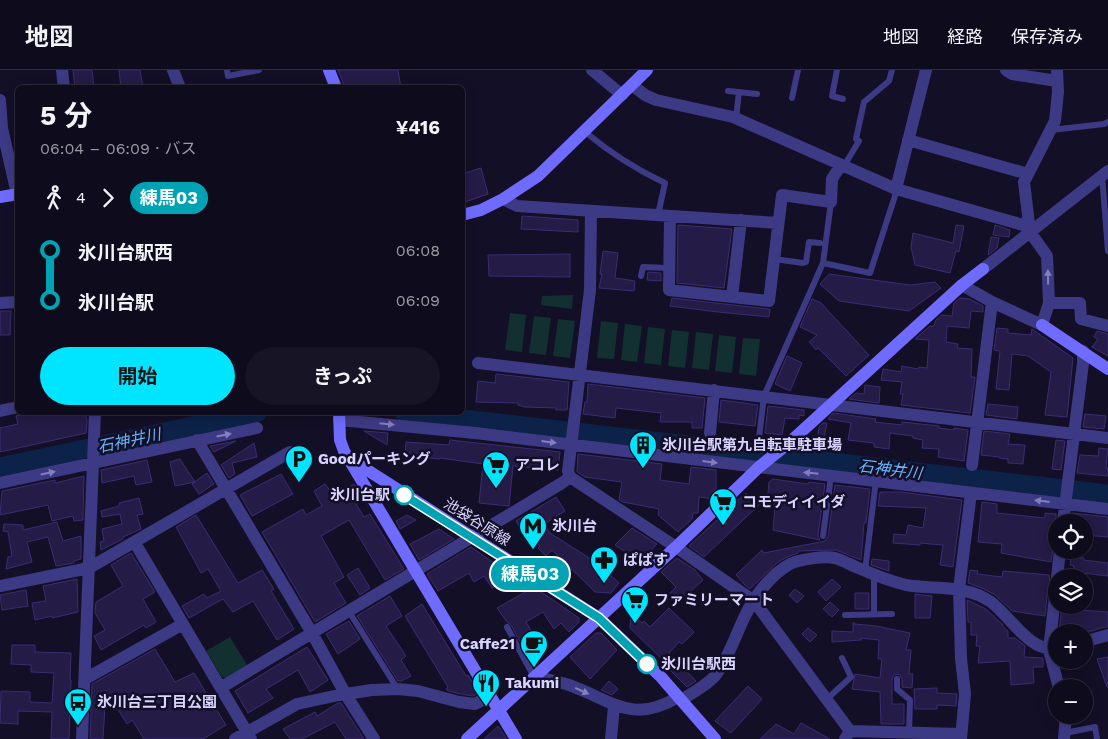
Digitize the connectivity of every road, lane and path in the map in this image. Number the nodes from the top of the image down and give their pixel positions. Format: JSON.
{"nodes":[{"id":1,"x":62,"y":70,"type":"edge"},
{"id":2,"x":173,"y":70,"type":"edge"},
{"id":3,"x":227,"y":70,"type":"edge"},
{"id":4,"x":259,"y":70,"type":"edge"},
{"id":5,"x":329,"y":70,"type":"edge"},
{"id":6,"x":592,"y":70,"type":"edge"},
{"id":7,"x":647,"y":70,"type":"edge"},
{"id":8,"x":798,"y":70,"type":"edge"},
{"id":9,"x":837,"y":70,"type":"edge"},
{"id":10,"x":892,"y":70,"type":"edge"},
{"id":11,"x":926,"y":70,"type":"edge"},
{"id":12,"x":1006,"y":70,"type":"edge"},
{"id":13,"x":1057,"y":75,"type":"edge"},
{"id":14,"x":64,"y":85,"type":"edge"},
{"id":15,"x":179,"y":85,"type":"edge"},
{"id":16,"x":335,"y":85,"type":"edge"},
{"id":17,"x":632,"y":85,"type":"junction"},
{"id":18,"x":728,"y":90,"type":"dead end"},
{"id":19,"x":739,"y":92,"type":"junction"},
{"id":20,"x":757,"y":94,"type":"dead end"},
{"id":21,"x":622,"y":95,"type":"junction"},
{"id":22,"x":792,"y":98,"type":"dead end"},
{"id":23,"x":843,"y":99,"type":"dead end"},
{"id":24,"x":0,"y":100,"type":"edge"},
{"id":25,"x":736,"y":118,"type":"junction"},
{"id":26,"x":1108,"y":122,"type":"edge"},
{"id":27,"x":1050,"y":130,"type":"junction"},
{"id":28,"x":584,"y":131,"type":"junction"},
{"id":29,"x":908,"y":140,"type":"junction"},
{"id":30,"x":843,"y":165,"type":"junction"},
{"id":31,"x":1105,"y":173,"type":"edge"},
{"id":32,"x":1028,"y":174,"type":"junction"},
{"id":33,"x":15,"y":185,"type":"edge"},
{"id":34,"x":896,"y":189,"type":"junction"},
{"id":35,"x":15,"y":194,"type":"edge"},
{"id":36,"x":0,"y":197,"type":"edge"},
{"id":37,"x":503,"y":199,"type":"junction"},
{"id":38,"x":831,"y":202,"type":"junction"},
{"id":39,"x":591,"y":211,"type":"junction"},
{"id":40,"x":465,"y":215,"type":"edge"},
{"id":41,"x":664,"y":216,"type":"junction"},
{"id":42,"x":741,"y":220,"type":"junction"},
{"id":43,"x":778,"y":223,"type":"junction"},
{"id":44,"x":1030,"y":229,"type":"junction"},
{"id":45,"x":820,"y":243,"type":"dead end"},
{"id":46,"x":1108,"y":251,"type":"edge"},
{"id":47,"x":774,"y":259,"type":"junction"},
{"id":48,"x":823,"y":263,"type":"junction"},
{"id":49,"x":668,"y":268,"type":"junction"},
{"id":50,"x":641,"y":276,"type":"dead end"},
{"id":51,"x":962,"y":285,"type":"junction"},
{"id":52,"x":732,"y":297,"type":"junction"},
{"id":53,"x":15,"y":302,"type":"edge"},
{"id":54,"x":992,"y":302,"type":"junction"},
{"id":55,"x":0,"y":303,"type":"edge"},
{"id":56,"x":1048,"y":303,"type":"junction"},
{"id":57,"x":1042,"y":325,"type":"junction"},
{"id":58,"x":1108,"y":326,"type":"edge"},
{"id":59,"x":1082,"y":351,"type":"junction"},
{"id":60,"x":478,"y":363,"type":"dead end"},
{"id":61,"x":1108,"y":369,"type":"edge"},
{"id":62,"x":580,"y":375,"type":"junction"},
{"id":63,"x":714,"y":390,"type":"junction"},
{"id":64,"x":764,"y":396,"type":"junction"},
{"id":65,"x":830,"y":404,"type":"junction"},
{"id":66,"x":15,"y":408,"type":"edge"},
{"id":67,"x":0,"y":411,"type":"edge"},
{"id":68,"x":95,"y":415,"type":"edge"},
{"id":69,"x":339,"y":416,"type":"edge"},
{"id":70,"x":978,"y":422,"type":"junction"},
{"id":71,"x":257,"y":428,"type":"dead end"},
{"id":72,"x":710,"y":433,"type":"dead end"},
{"id":73,"x":1074,"y":434,"type":"junction"},
{"id":74,"x":759,"y":438,"type":"dead end"},
{"id":75,"x":1108,"y":438,"type":"edge"},
{"id":76,"x":197,"y":440,"type":"junction"},
{"id":77,"x":572,"y":444,"type":"junction"},
{"id":78,"x":290,"y":452,"type":"dead end"},
{"id":79,"x":350,"y":459,"type":"junction"},
{"id":80,"x":94,"y":462,"type":"junction"},
{"id":81,"x":972,"y":465,"type":"dead end"},
{"id":82,"x":759,"y":468,"type":"junction"},
{"id":83,"x":831,"y":475,"type":"junction"},
{"id":84,"x":570,"y":477,"type":"junction"},
{"id":85,"x":876,"y":480,"type":"junction"},
{"id":86,"x":0,"y":483,"type":"edge"},
{"id":87,"x":225,"y":489,"type":"junction"},
{"id":88,"x":971,"y":493,"type":"junction"},
{"id":89,"x":1066,"y":501,"type":"junction"},
{"id":90,"x":1108,"y":509,"type":"edge"},
{"id":91,"x":1064,"y":514,"type":"edge"},
{"id":92,"x":823,"y":536,"type":"dead end"},
{"id":93,"x":473,"y":538,"type":"junction"},
{"id":94,"x":135,"y":543,"type":"junction"},
{"id":95,"x":676,"y":547,"type":"junction"},
{"id":96,"x":89,"y":568,"type":"junction"},
{"id":97,"x":416,"y":571,"type":"junction"},
{"id":98,"x":869,"y":572,"type":"junction"},
{"id":99,"x":0,"y":586,"type":"edge"},
{"id":100,"x":959,"y":589,"type":"junction"},
{"id":101,"x":754,"y":601,"type":"junction"},
{"id":102,"x":348,"y":610,"type":"junction"},
{"id":103,"x":874,"y":614,"type":"junction"},
{"id":104,"x":892,"y":614,"type":"dead end"},
{"id":105,"x":845,"y":615,"type":"dead end"},
{"id":106,"x":599,"y":618,"type":"junction"},
{"id":107,"x":183,"y":624,"type":"junction"},
{"id":108,"x":507,"y":628,"type":"dead end"},
{"id":109,"x":312,"y":633,"type":"junction"},
{"id":110,"x":1108,"y":635,"type":"edge"},
{"id":111,"x":1093,"y":639,"type":"edge"},
{"id":112,"x":1048,"y":648,"type":"edge"},
{"id":113,"x":842,"y":658,"type":"dead end"},
{"id":114,"x":535,"y":675,"type":"junction"},
{"id":115,"x":85,"y":679,"type":"junction"},
{"id":116,"x":897,"y":680,"type":"dead end"},
{"id":117,"x":222,"y":687,"type":"junction"},
{"id":118,"x":398,"y":689,"type":"junction"},
{"id":119,"x":346,"y":695,"type":"junction"},
{"id":120,"x":490,"y":696,"type":"junction"},
{"id":121,"x":680,"y":699,"type":"junction"},
{"id":122,"x":827,"y":699,"type":"junction"},
{"id":123,"x":614,"y":706,"type":"junction"},
{"id":124,"x":499,"y":709,"type":"junction"},
{"id":125,"x":847,"y":735,"type":"edge"},
{"id":126,"x":902,"y":735,"type":"edge"},
{"id":127,"x":249,"y":736,"type":"edge"},
{"id":128,"x":1064,"y":736,"type":"edge"},
{"id":129,"x":961,"y":737,"type":"edge"},
{"id":130,"x":82,"y":739,"type":"edge"},
{"id":131,"x":235,"y":739,"type":"edge"},
{"id":132,"x":374,"y":739,"type":"edge"},
{"id":133,"x":467,"y":739,"type":"edge"},
{"id":134,"x":516,"y":739,"type":"edge"},
{"id":135,"x":612,"y":739,"type":"edge"},
{"id":136,"x":715,"y":739,"type":"edge"},
{"id":137,"x":1098,"y":739,"type":"edge"}],
"edges":[{"from":1,"to":14,"type":"street"},
{"from":2,"to":15,"type":"street"},
{"from":3,"to":4,"type":"lane"},
{"from":5,"to":16,"type":"street"},
{"from":6,"to":21,"type":"street"},
{"from":7,"to":17,"type":"street"},
{"from":8,"to":22,"type":"lane"},
{"from":9,"to":23,"type":"lane"},
{"from":10,"to":30,"type":"lane"},
{"from":11,"to":29,"type":"street"},
{"from":12,"to":13,"type":"street"},
{"from":13,"to":27,"type":"street"},
{"from":17,"to":21,"type":"street"},
{"from":17,"to":25,"type":"street"},
{"from":18,"to":19,"type":"lane"},
{"from":19,"to":20,"type":"lane"},
{"from":19,"to":25,"type":"lane"},
{"from":21,"to":28,"type":"street"},
{"from":24,"to":33,"type":"street"},
{"from":25,"to":30,"type":"street"},
{"from":26,"to":27,"type":"lane"},
{"from":27,"to":32,"type":"street"},
{"from":28,"to":37,"type":"street"},
{"from":28,"to":41,"type":"lane"},
{"from":29,"to":32,"type":"street"},
{"from":29,"to":34,"type":"street"},
{"from":30,"to":34,"type":"street"},
{"from":30,"to":38,"type":"street"},
{"from":31,"to":44,"type":"street"},
{"from":31,"to":46,"type":"lane"},
{"from":32,"to":44,"type":"street"},
{"from":34,"to":44,"type":"street"},
{"from":34,"to":48,"type":"lane"},
{"from":35,"to":36,"type":"street"},
{"from":37,"to":39,"type":"street"},
{"from":37,"to":40,"type":"street"},
{"from":38,"to":43,"type":"street"},
{"from":38,"to":48,"type":"lane"},
{"from":39,"to":41,"type":"street"},
{"from":39,"to":62,"type":"street"},
{"from":41,"to":42,"type":"street"},
{"from":41,"to":49,"type":"street"},
{"from":42,"to":43,"type":"street"},
{"from":42,"to":52,"type":"street"},
{"from":43,"to":47,"type":"street"},
{"from":44,"to":51,"type":"street"},
{"from":56,"to":44,"type":"street","one_way":true},
{"from":45,"to":47,"type":"lane"},
{"from":47,"to":52,"type":"street"},
{"from":48,"to":64,"type":"lane"},
{"from":49,"to":50,"type":"lane"},
{"from":49,"to":52,"type":"street"},
{"from":51,"to":54,"type":"street"},
{"from":51,"to":65,"type":"street"},
{"from":53,"to":55,"type":"street"},
{"from":54,"to":57,"type":"street"},
{"from":54,"to":70,"type":"street"},
{"from":56,"to":57,"type":"street"},
{"from":56,"to":58,"type":"street"},
{"from":57,"to":59,"type":"street"},
{"from":59,"to":61,"type":"street"},
{"from":59,"to":73,"type":"street"},
{"from":60,"to":62,"type":"street"},
{"from":62,"to":63,"type":"street"},
{"from":62,"to":77,"type":"street"},
{"from":63,"to":64,"type":"street"},
{"from":63,"to":72,"type":"street"},
{"from":64,"to":65,"type":"street"},
{"from":64,"to":74,"type":"lane"},
{"from":65,"to":70,"type":"street"},
{"from":65,"to":82,"type":"street"},
{"from":66,"to":67,"type":"street"},
{"from":68,"to":80,"type":"street"},
{"from":69,"to":77,"type":"street","one_way":true},
{"from":69,"to":79,"type":"street"},
{"from":70,"to":73,"type":"street"},
{"from":70,"to":81,"type":"street"},
{"from":76,"to":71,"type":"street","one_way":true},
{"from":73,"to":75,"type":"street"},
{"from":73,"to":89,"type":"street"},
{"from":76,"to":80,"type":"street"},
{"from":76,"to":87,"type":"street"},
{"from":77,"to":82,"type":"street","one_way":true},
{"from":77,"to":84,"type":"street"},
{"from":78,"to":87,"type":"street"},
{"from":79,"to":93,"type":"street","name":"池袋谷原線"},
{"from":79,"to":97,"type":"street"},
{"from":86,"to":80,"type":"street","one_way":true},
{"from":80,"to":96,"type":"street"},
{"from":83,"to":82,"type":"street","one_way":true},
{"from":82,"to":95,"type":"street"},
{"from":83,"to":85,"type":"street"},
{"from":83,"to":92,"type":"lane"},
{"from":84,"to":93,"type":"street"},
{"from":84,"to":95,"type":"street"},
{"from":85,"to":88,"type":"street"},
{"from":85,"to":98,"type":"lane"},
{"from":87,"to":94,"type":"street"},
{"from":87,"to":109,"type":"street"},
{"from":89,"to":88,"type":"street","one_way":true},
{"from":88,"to":100,"type":"street"},
{"from":89,"to":90,"type":"street"},
{"from":89,"to":91,"type":"street"},
{"from":93,"to":97,"type":"street"},
{"from":93,"to":106,"type":"street","name":"池袋谷原線"},
{"from":94,"to":96,"type":"street"},
{"from":94,"to":107,"type":"street"},
{"from":95,"to":101,"type":"street"},
{"from":95,"to":106,"type":"street"},
{"from":96,"to":99,"type":"street"},
{"from":96,"to":115,"type":"street"},
{"from":97,"to":102,"type":"street"},
{"from":97,"to":120,"type":"street"},
{"from":98,"to":100,"type":"street"},
{"from":98,"to":101,"type":"street"},
{"from":98,"to":103,"type":"lane"},
{"from":100,"to":112,"type":"street"},
{"from":100,"to":129,"type":"street"},
{"from":101,"to":121,"type":"street"},
{"from":101,"to":122,"type":"street"},
{"from":102,"to":109,"type":"street"},
{"from":102,"to":118,"type":"lane"},
{"from":103,"to":104,"type":"lane"},
{"from":103,"to":105,"type":"lane"},
{"from":106,"to":114,"type":"street"},
{"from":106,"to":121,"type":"street","name":"池袋谷原線"},
{"from":107,"to":115,"type":"street"},
{"from":107,"to":117,"type":"street"},
{"from":108,"to":114,"type":"lane"},
{"from":109,"to":117,"type":"street"},
{"from":109,"to":119,"type":"street"},
{"from":110,"to":111,"type":"street"},
{"from":113,"to":122,"type":"lane"},
{"from":114,"to":123,"type":"street","one_way":true},
{"from":114,"to":124,"type":"street"},
{"from":115,"to":130,"type":"street"},
{"from":116,"to":126,"type":"lane"},
{"from":117,"to":127,"type":"street"},
{"from":118,"to":119,"type":"street"},
{"from":118,"to":120,"type":"street"},
{"from":119,"to":127,"type":"street"},
{"from":119,"to":132,"type":"street"},
{"from":120,"to":124,"type":"street"},
{"from":121,"to":123,"type":"street"},
{"from":121,"to":136,"type":"street","name":"池袋谷原線"},
{"from":122,"to":125,"type":"street"},
{"from":123,"to":135,"type":"street"},
{"from":124,"to":133,"type":"street"},
{"from":124,"to":134,"type":"street"},
{"from":125,"to":126,"type":"street"},
{"from":126,"to":129,"type":"street"},
{"from":127,"to":131,"type":"street"},
{"from":128,"to":137,"type":"lane"}]}
